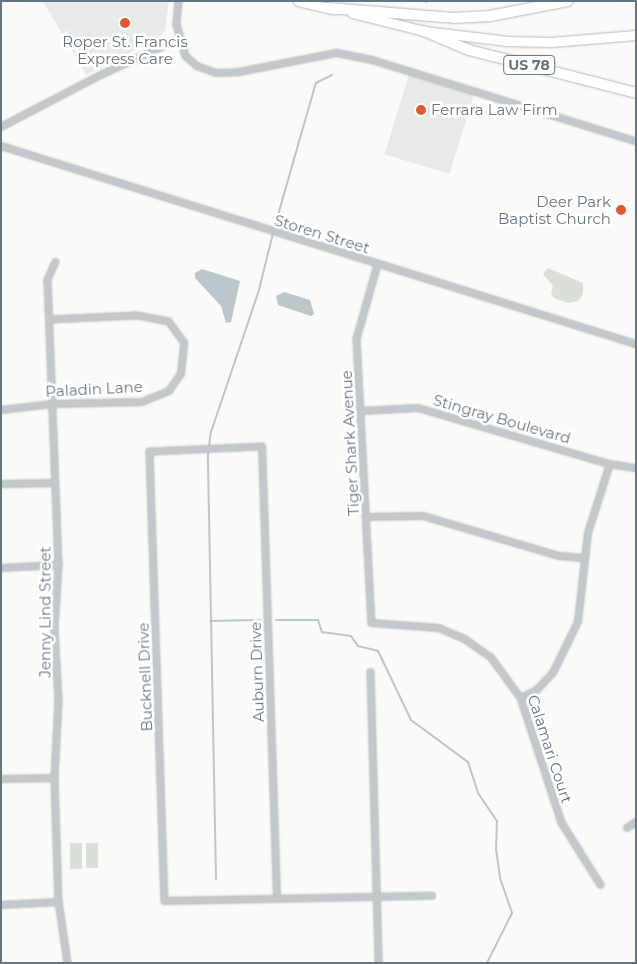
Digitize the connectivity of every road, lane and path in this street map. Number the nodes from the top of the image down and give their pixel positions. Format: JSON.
{"nodes":[{"id":1,"x":179,"y":1,"type":"edge"},
{"id":2,"x":298,"y":1,"type":"edge"},
{"id":3,"x":568,"y":1,"type":"edge"},
{"id":4,"x":328,"y":8,"type":"junction"},
{"id":5,"x":424,"y":31,"type":"junction"},
{"id":6,"x":636,"y":35,"type":"edge"},
{"id":7,"x":179,"y":39,"type":"junction"},
{"id":8,"x":636,"y":93,"type":"edge"},
{"id":9,"x":1,"y":128,"type":"edge"},
{"id":10,"x":636,"y":141,"type":"edge"},
{"id":11,"x":1,"y":146,"type":"edge"},
{"id":12,"x":56,"y":262,"type":"dead end"},
{"id":13,"x":378,"y":265,"type":"junction"},
{"id":14,"x":50,"y":320,"type":"junction"},
{"id":15,"x":636,"y":344,"type":"edge"},
{"id":16,"x":53,"y":404,"type":"junction"},
{"id":17,"x":1,"y":410,"type":"edge"},
{"id":18,"x":361,"y":411,"type":"junction"},
{"id":19,"x":150,"y":452,"type":"joint"},
{"id":20,"x":610,"y":464,"type":"junction"},
{"id":21,"x":635,"y":468,"type":"edge"},
{"id":22,"x":55,"y":483,"type":"junction"},
{"id":23,"x":1,"y":484,"type":"edge"},
{"id":24,"x":366,"y":518,"type":"junction"},
{"id":25,"x":585,"y":558,"type":"junction"},
{"id":26,"x":59,"y":565,"type":"junction"},
{"id":27,"x":1,"y":568,"type":"edge"},
{"id":28,"x":372,"y":623,"type":"joint"},
{"id":29,"x":371,"y":672,"type":"dead end"},
{"id":30,"x":521,"y":698,"type":"junction"},
{"id":31,"x":55,"y":778,"type":"junction"},
{"id":32,"x":1,"y":779,"type":"edge"},
{"id":33,"x":636,"y":822,"type":"edge"},
{"id":34,"x":627,"y":828,"type":"dead end"},
{"id":35,"x":601,"y":885,"type":"dead end"},
{"id":36,"x":377,"y":896,"type":"junction"},
{"id":37,"x":432,"y":896,"type":"dead end"},
{"id":38,"x":277,"y":897,"type":"junction"},
{"id":39,"x":59,"y":902,"type":"junction"},
{"id":40,"x":1,"y":905,"type":"edge"},
{"id":41,"x":68,"y":963,"type":"edge"},
{"id":42,"x":379,"y":963,"type":"edge"}],
"edges":[{"from":1,"to":7,"type":"street"},
{"from":2,"to":4,"type":"main road","number":"US 78"},
{"from":3,"to":4,"type":"highway","number":"US 78"},
{"from":4,"to":5,"type":"main road","number":"US 78"},
{"from":5,"to":6,"type":"main road"},
{"from":5,"to":8,"type":"highway","number":"US 78"},
{"from":7,"to":9,"type":"street"},
{"from":7,"to":10,"type":"street"},
{"from":11,"to":13,"type":"street","name":"Storen Street"},
{"from":12,"to":14,"type":"street","name":"Jenny Lind Street"},
{"from":13,"to":15,"type":"street","name":"Storen Street"},
{"from":13,"to":18,"type":"street","name":"Tiger Shark Avenue"},
{"from":14,"to":16,"type":"street","name":"Jenny Lind Street"},
{"from":14,"to":16,"type":"street","name":"Paladin Lane"},
{"from":16,"to":17,"type":"street","name":"Paladin Lane"},
{"from":16,"to":22,"type":"street","name":"Jenny Lind Street"},
{"from":18,"to":20,"type":"street","name":"Stingray Boulevard"},
{"from":18,"to":24,"type":"street","name":"Tiger Shark Avenue"},
{"from":19,"to":38,"type":"street","name":"Bucknell Drive"},
{"from":19,"to":38,"type":"street","name":"Auburn Drive"},
{"from":20,"to":21,"type":"street","name":"Stingray Boulevard"},
{"from":20,"to":25,"type":"street"},
{"from":22,"to":23,"type":"street"},
{"from":22,"to":26,"type":"street","name":"Jenny Lind Street"},
{"from":24,"to":25,"type":"street"},
{"from":24,"to":28,"type":"street","name":"Tiger Shark Avenue"},
{"from":25,"to":30,"type":"street"},
{"from":26,"to":27,"type":"street"},
{"from":26,"to":31,"type":"street","name":"Jenny Lind Street"},
{"from":28,"to":30,"type":"street","name":"Calamari Court"},
{"from":29,"to":36,"type":"street"},
{"from":30,"to":35,"type":"street","name":"Calamari Court"},
{"from":31,"to":32,"type":"street"},
{"from":31,"to":39,"type":"street","name":"Jenny Lind Street"},
{"from":33,"to":34,"type":"street"},
{"from":36,"to":37,"type":"street"},
{"from":36,"to":38,"type":"street"},
{"from":36,"to":42,"type":"street"},
{"from":39,"to":40,"type":"street"},
{"from":39,"to":41,"type":"street","name":"Jenny Lind Street"}]}
